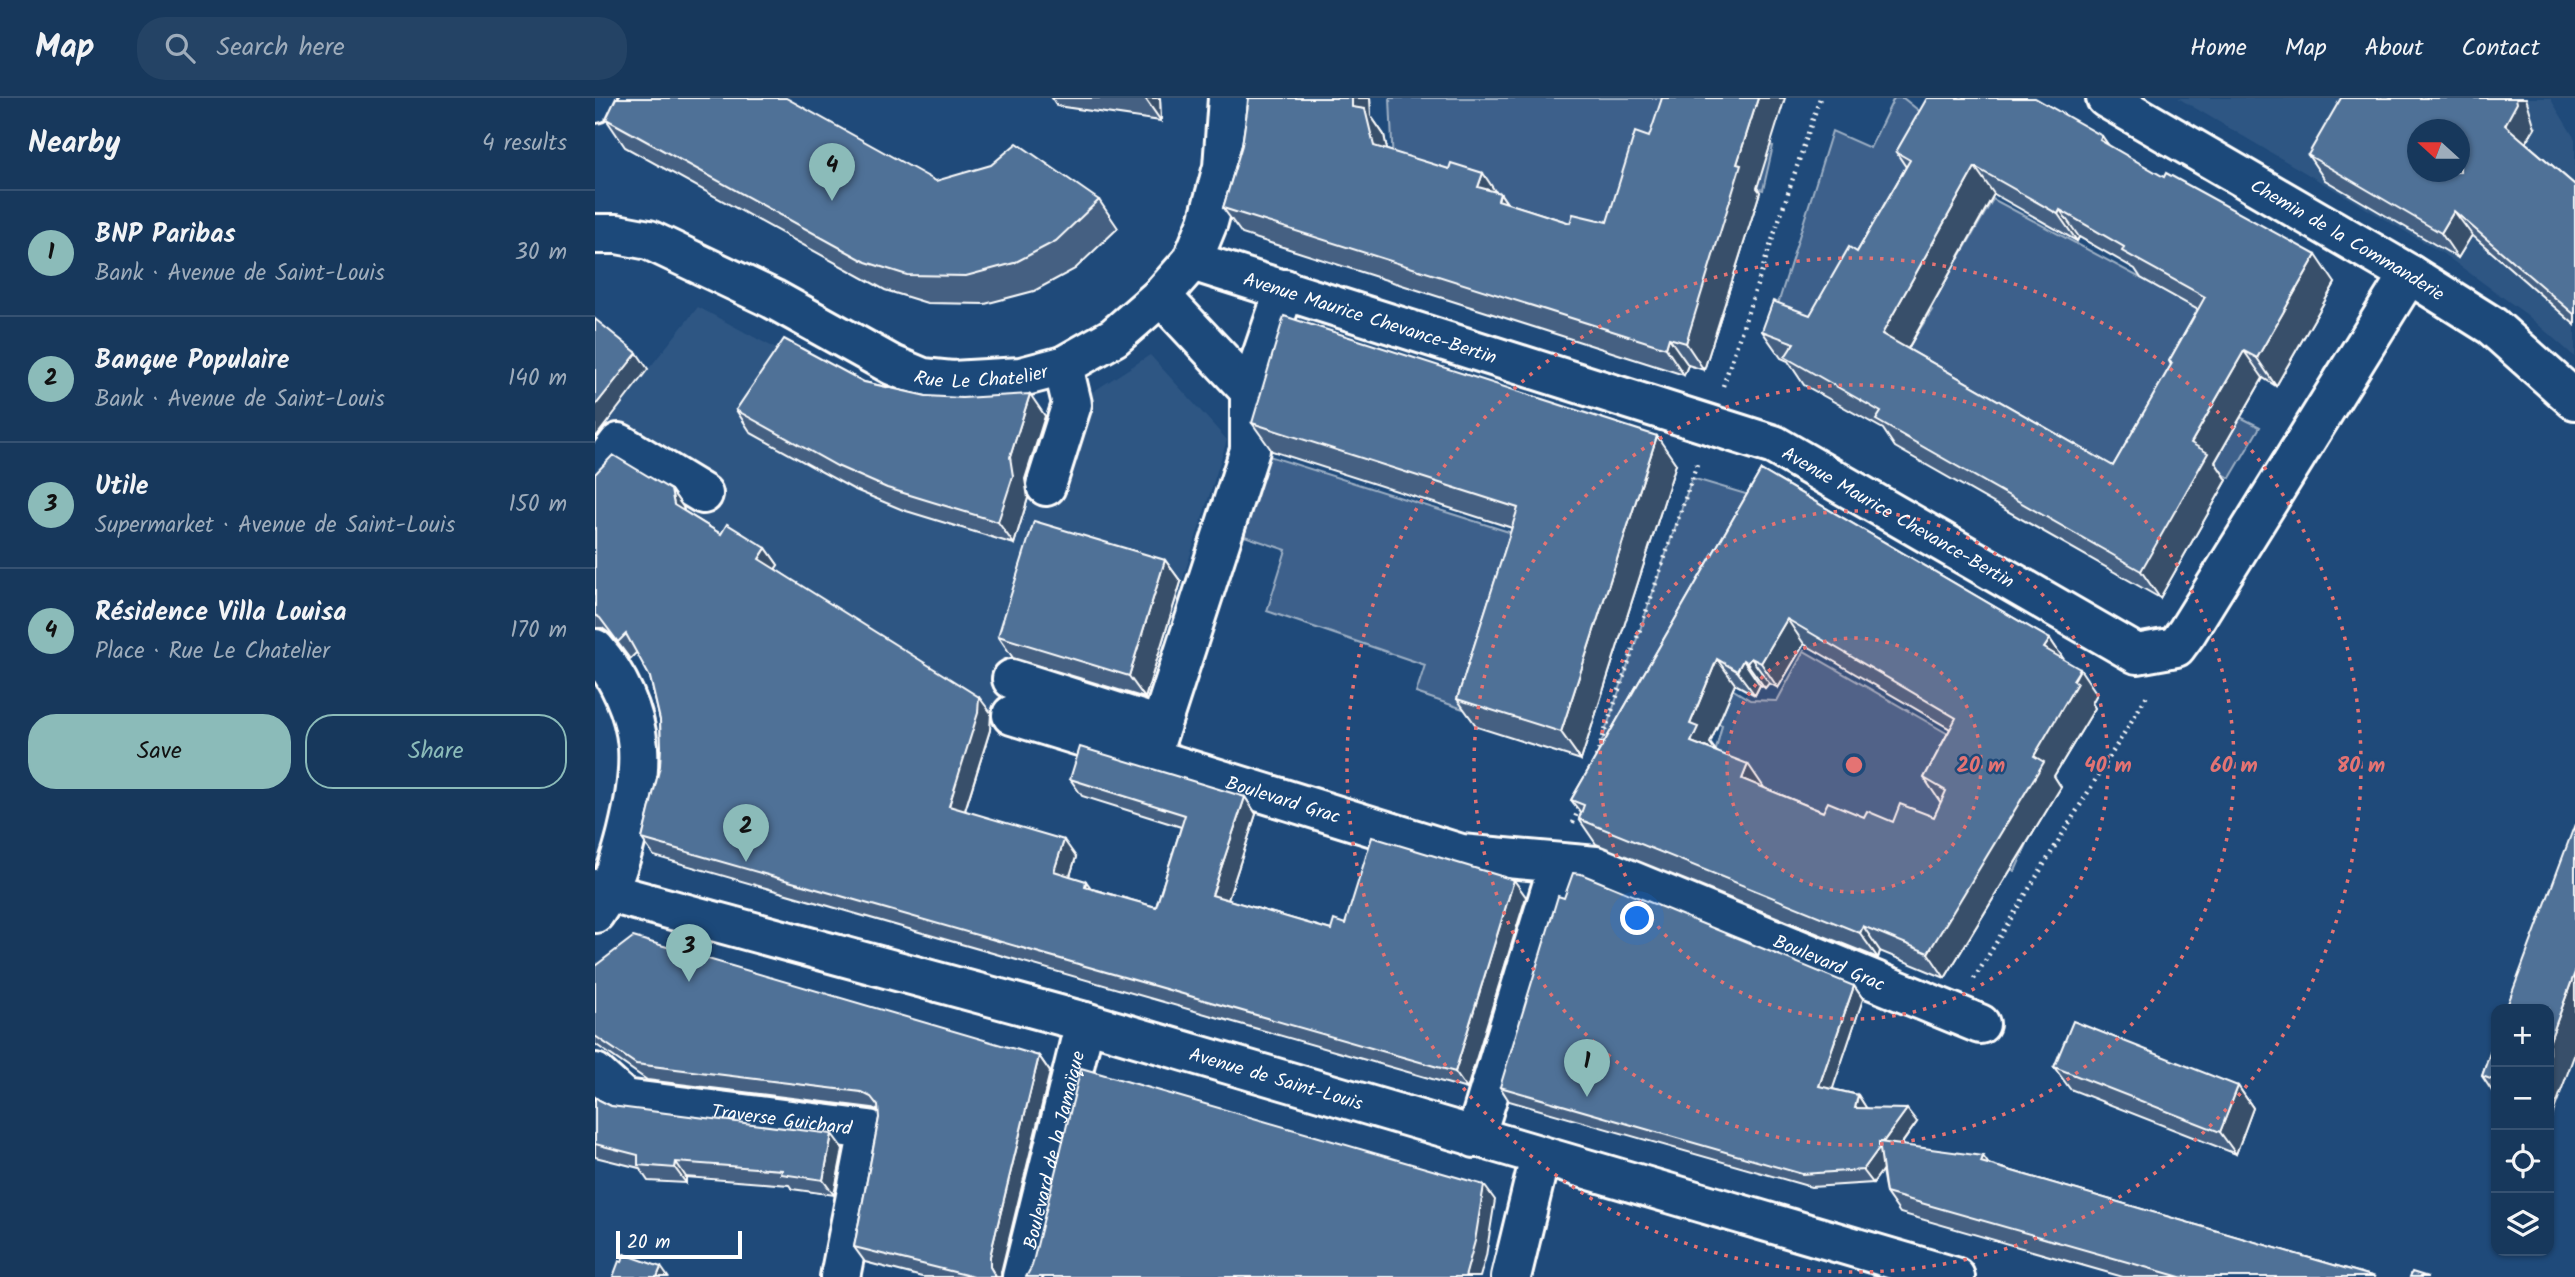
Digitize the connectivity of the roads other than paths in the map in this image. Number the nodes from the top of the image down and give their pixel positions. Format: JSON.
{"nodes":[{"id":1,"x":598,"y":98,"type":"edge"},
{"id":2,"x":1228,"y":98,"type":"edge"},
{"id":3,"x":2106,"y":98,"type":"edge"},
{"id":4,"x":595,"y":103,"type":"edge"},
{"id":5,"x":595,"y":234,"type":"edge"},
{"id":6,"x":1192,"y":261,"type":"junction"},
{"id":7,"x":2409,"y":274,"type":"junction"},
{"id":8,"x":1285,"y":289,"type":"junction"},
{"id":9,"x":1161,"y":296,"type":"junction"},
{"id":10,"x":1063,"y":366,"type":"junction"},
{"id":11,"x":1250,"y":391,"type":"junction"},
{"id":12,"x":2575,"y":400,"type":"edge"},
{"id":13,"x":595,"y":474,"type":"edge"},
{"id":14,"x":1046,"y":485,"type":"dead end"},
{"id":15,"x":703,"y":494,"type":"dead end"},
{"id":16,"x":595,"y":649,"type":"edge"},
{"id":17,"x":1012,"y":697,"type":"dead end"},
{"id":18,"x":1155,"y":742,"type":"junction"},
{"id":19,"x":1559,"y":863,"type":"junction"},
{"id":20,"x":600,"y":898,"type":"edge"},
{"id":21,"x":1966,"y":1018,"type":"road end"},
{"id":22,"x":1085,"y":1022,"type":"junction"},
{"id":23,"x":595,"y":1073,"type":"edge"},
{"id":24,"x":1475,"y":1138,"type":"junction"},
{"id":25,"x":1540,"y":1157,"type":"junction"},
{"id":26,"x":840,"y":1277,"type":"edge"},
{"id":27,"x":1022,"y":1277,"type":"edge"},
{"id":28,"x":1511,"y":1277,"type":"edge"},
{"id":29,"x":1955,"y":1277,"type":"edge"}],
"edges":[{"from":1,"to":4,"type":"street"},
{"from":2,"to":6,"type":"street","name":"Rue Le Chatelier"},
{"from":3,"to":7,"type":"street","name":"Chemin de la Commanderie"},
{"from":5,"to":10,"type":"street","name":"Rue Le Chatelier"},
{"from":6,"to":8,"type":"street","name":"Avenue Maurice Chevance-Bertin"},
{"from":6,"to":9,"type":"street","name":"Rue Le Chatelier"},
{"from":7,"to":8,"type":"street","name":"Avenue Maurice Chevance-Bertin"},
{"from":7,"to":12,"type":"street","name":"Chemin de la Commanderie"},
{"from":8,"to":11,"type":"street"},
{"from":9,"to":10,"type":"street","name":"Rue Le Chatelier"},
{"from":9,"to":11,"type":"street"},
{"from":10,"to":14,"type":"street"},
{"from":11,"to":18,"type":"street"},
{"from":13,"to":15,"type":"street"},
{"from":16,"to":20,"type":"street"},
{"from":17,"to":18,"type":"street","name":"Boulevard Grac"},
{"from":18,"to":19,"type":"street","name":"Boulevard Grac"},
{"from":19,"to":21,"type":"street","name":"Boulevard Grac"},
{"from":19,"to":24,"type":"street"},
{"from":20,"to":22,"type":"street","name":"Avenue de Saint-Louis"},
{"from":22,"to":24,"type":"street","name":"Avenue de Saint-Louis"},
{"from":22,"to":27,"type":"street","name":"Boulevard de la Jamaïque"},
{"from":23,"to":26,"type":"street","name":"Traverse Guichard"},
{"from":24,"to":25,"type":"street","name":"Avenue de Saint-Louis"},
{"from":25,"to":28,"type":"street"},
{"from":25,"to":29,"type":"street","name":"Avenue de Saint-Louis"}]}
